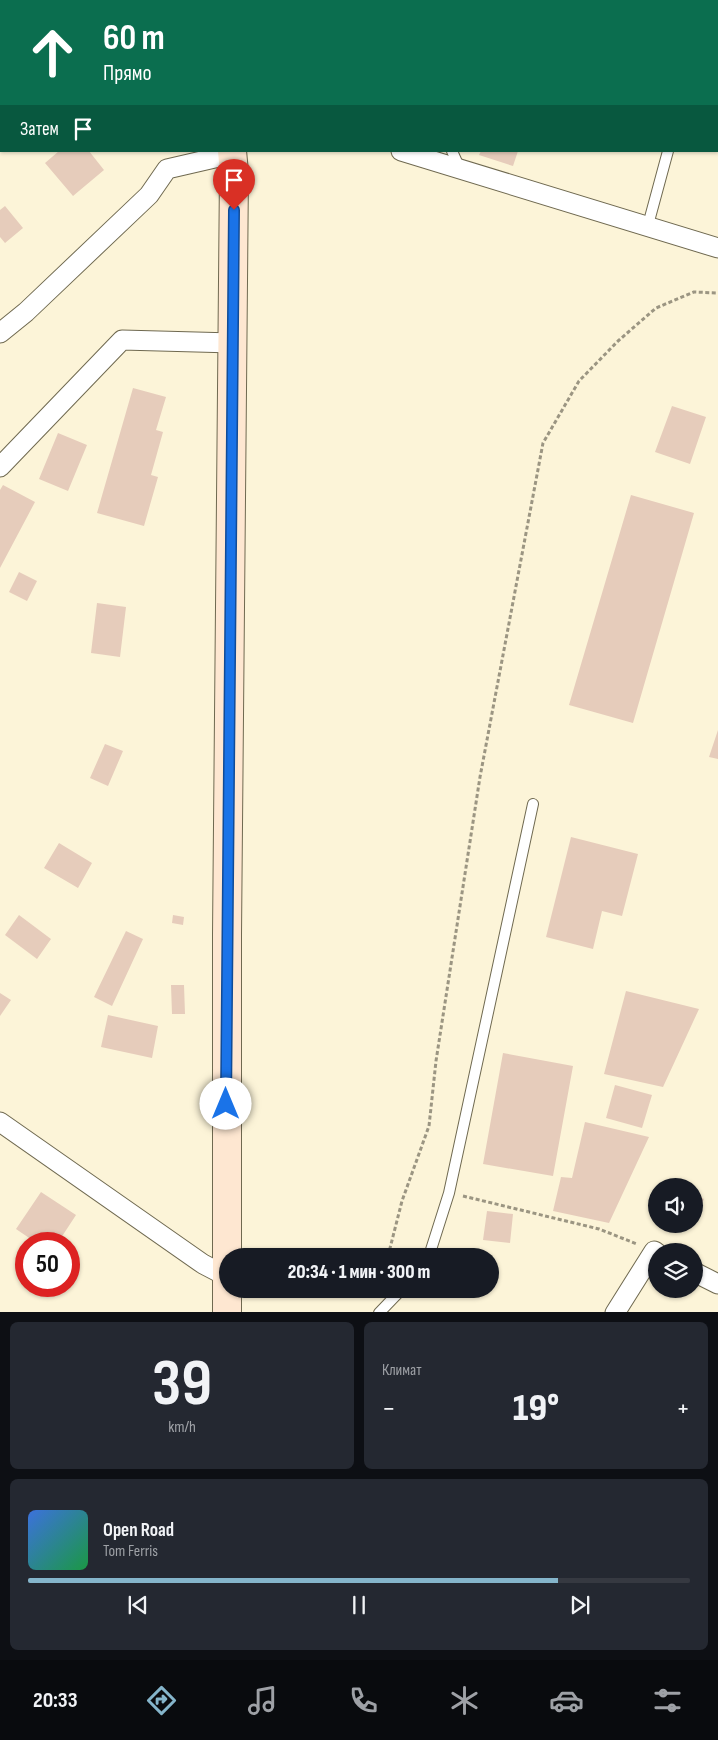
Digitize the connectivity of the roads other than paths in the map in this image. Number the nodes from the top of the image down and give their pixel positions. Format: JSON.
{"nodes":[{"id":1,"x":404,"y":152,"type":"edge"},
{"id":2,"x":452,"y":152,"type":"edge"},
{"id":3,"x":668,"y":152,"type":"edge"},
{"id":4,"x":235,"y":157,"type":"edge"},
{"id":5,"x":460,"y":169,"type":"junction"},
{"id":6,"x":648,"y":225,"type":"junction"},
{"id":7,"x":718,"y":248,"type":"edge"},
{"id":8,"x":0,"y":333,"type":"edge"},
{"id":9,"x":233,"y":343,"type":"junction"},
{"id":10,"x":0,"y":467,"type":"edge"},
{"id":11,"x":533,"y":804,"type":"dead end"},
{"id":12,"x":0,"y":1122,"type":"edge"},
{"id":13,"x":226,"y":1248,"type":"edge"},
{"id":14,"x":432,"y":1248,"type":"edge"},
{"id":15,"x":648,"y":1262,"type":"edge"},
{"id":16,"x":219,"y":1272,"type":"edge"},
{"id":17,"x":703,"y":1276,"type":"edge"},
{"id":18,"x":718,"y":1284,"type":"edge"},
{"id":19,"x":227,"y":1298,"type":"edge"},
{"id":20,"x":393,"y":1298,"type":"edge"},
{"id":21,"x":228,"y":1312,"type":"edge"},
{"id":22,"x":379,"y":1312,"type":"edge"},
{"id":23,"x":615,"y":1312,"type":"edge"}],
"edges":[{"from":1,"to":5,"type":"street"},
{"from":2,"to":5,"type":"lane"},
{"from":3,"to":6,"type":"lane"},
{"from":4,"to":8,"type":"street"},
{"from":4,"to":9,"type":"main road"},
{"from":5,"to":6,"type":"street"},
{"from":6,"to":7,"type":"street"},
{"from":9,"to":10,"type":"street"},
{"from":9,"to":13,"type":"main road"},
{"from":11,"to":14,"type":"lane"},
{"from":12,"to":16,"type":"street"},
{"from":15,"to":23,"type":"street"},
{"from":17,"to":18,"type":"street"},
{"from":19,"to":21,"type":"main road"},
{"from":20,"to":22,"type":"lane"}]}
